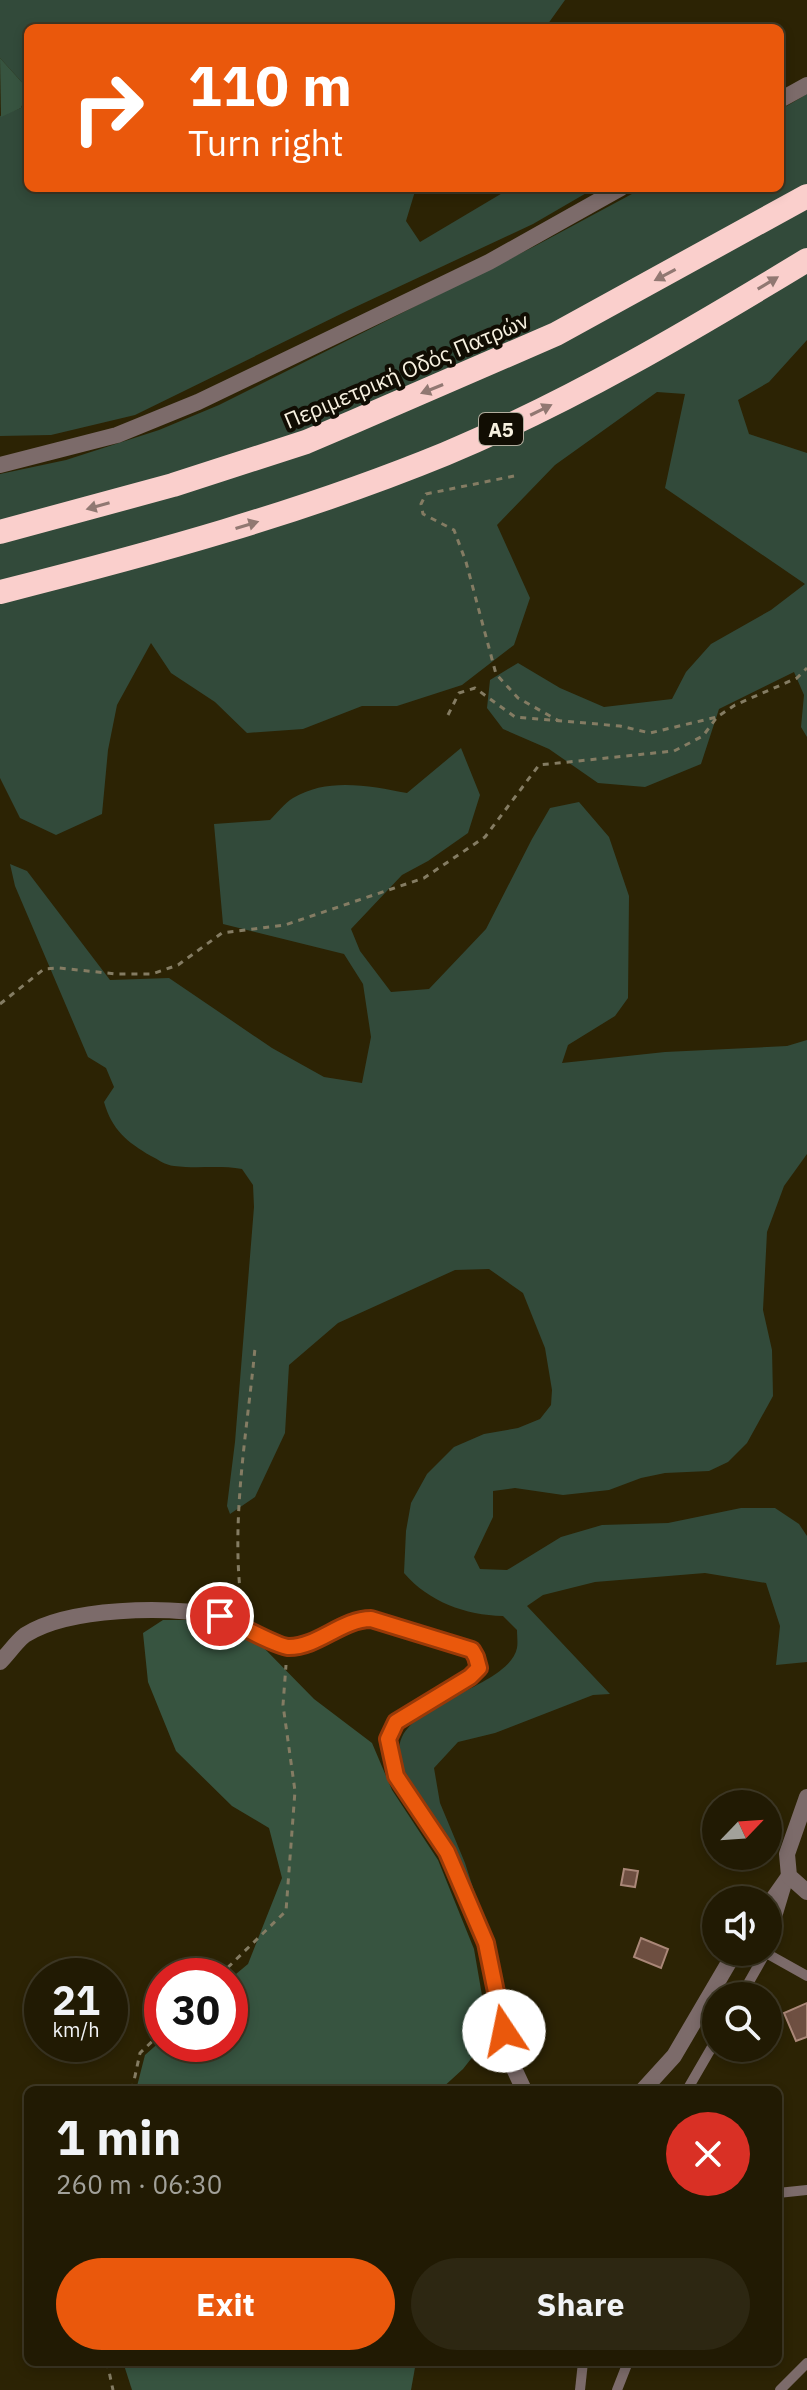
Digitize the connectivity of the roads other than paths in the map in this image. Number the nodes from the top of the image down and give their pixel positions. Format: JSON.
{"nodes":[{"id":1,"x":807,"y":85,"type":"edge"},
{"id":2,"x":784,"y":98,"type":"edge"},
{"id":3,"x":614,"y":192,"type":"edge"},
{"id":4,"x":807,"y":196,"type":"edge"},
{"id":5,"x":807,"y":260,"type":"edge"},
{"id":6,"x":0,"y":465,"type":"edge"},
{"id":7,"x":0,"y":532,"type":"edge"},
{"id":8,"x":0,"y":592,"type":"edge"},
{"id":9,"x":0,"y":1662,"type":"edge"},
{"id":10,"x":807,"y":1797,"type":"edge"},
{"id":11,"x":789,"y":1876,"type":"junction"},
{"id":12,"x":782,"y":1886,"type":"edge"},
{"id":13,"x":807,"y":1892,"type":"edge"},
{"id":14,"x":782,"y":1900,"type":"edge"},
{"id":15,"x":782,"y":1960,"type":"edge"},
{"id":16,"x":727,"y":1966,"type":"edge"},
{"id":17,"x":807,"y":1976,"type":"edge"},
{"id":18,"x":703,"y":2062,"type":"edge"},
{"id":19,"x":522,"y":2086,"type":"edge"},
{"id":20,"x":647,"y":2086,"type":"edge"},
{"id":21,"x":689,"y":2086,"type":"edge"},
{"id":22,"x":807,"y":2190,"type":"edge"},
{"id":23,"x":782,"y":2193,"type":"edge"},
{"id":24,"x":807,"y":2363,"type":"edge"},
{"id":25,"x":583,"y":2366,"type":"edge"},
{"id":26,"x":626,"y":2366,"type":"edge"},
{"id":27,"x":580,"y":2390,"type":"edge"},
{"id":28,"x":617,"y":2390,"type":"edge"},
{"id":29,"x":780,"y":2390,"type":"edge"}],
"edges":[{"from":1,"to":2,"type":"street"},
{"from":3,"to":6,"type":"street"},
{"from":4,"to":7,"type":"highway","name":"Περιμετρική Οδός Πατρών","one_way":true},
{"from":8,"to":5,"type":"highway","number":"Α5","one_way":true},
{"from":9,"to":19,"type":"street"},
{"from":10,"to":11,"type":"street"},
{"from":11,"to":12,"type":"street"},
{"from":11,"to":13,"type":"street"},
{"from":11,"to":14,"type":"lane"},
{"from":15,"to":17,"type":"lane"},
{"from":16,"to":20,"type":"street"},
{"from":18,"to":21,"type":"lane"},
{"from":22,"to":23,"type":"lane"},
{"from":24,"to":29,"type":"lane"},
{"from":25,"to":27,"type":"lane"},
{"from":26,"to":28,"type":"lane"}]}
